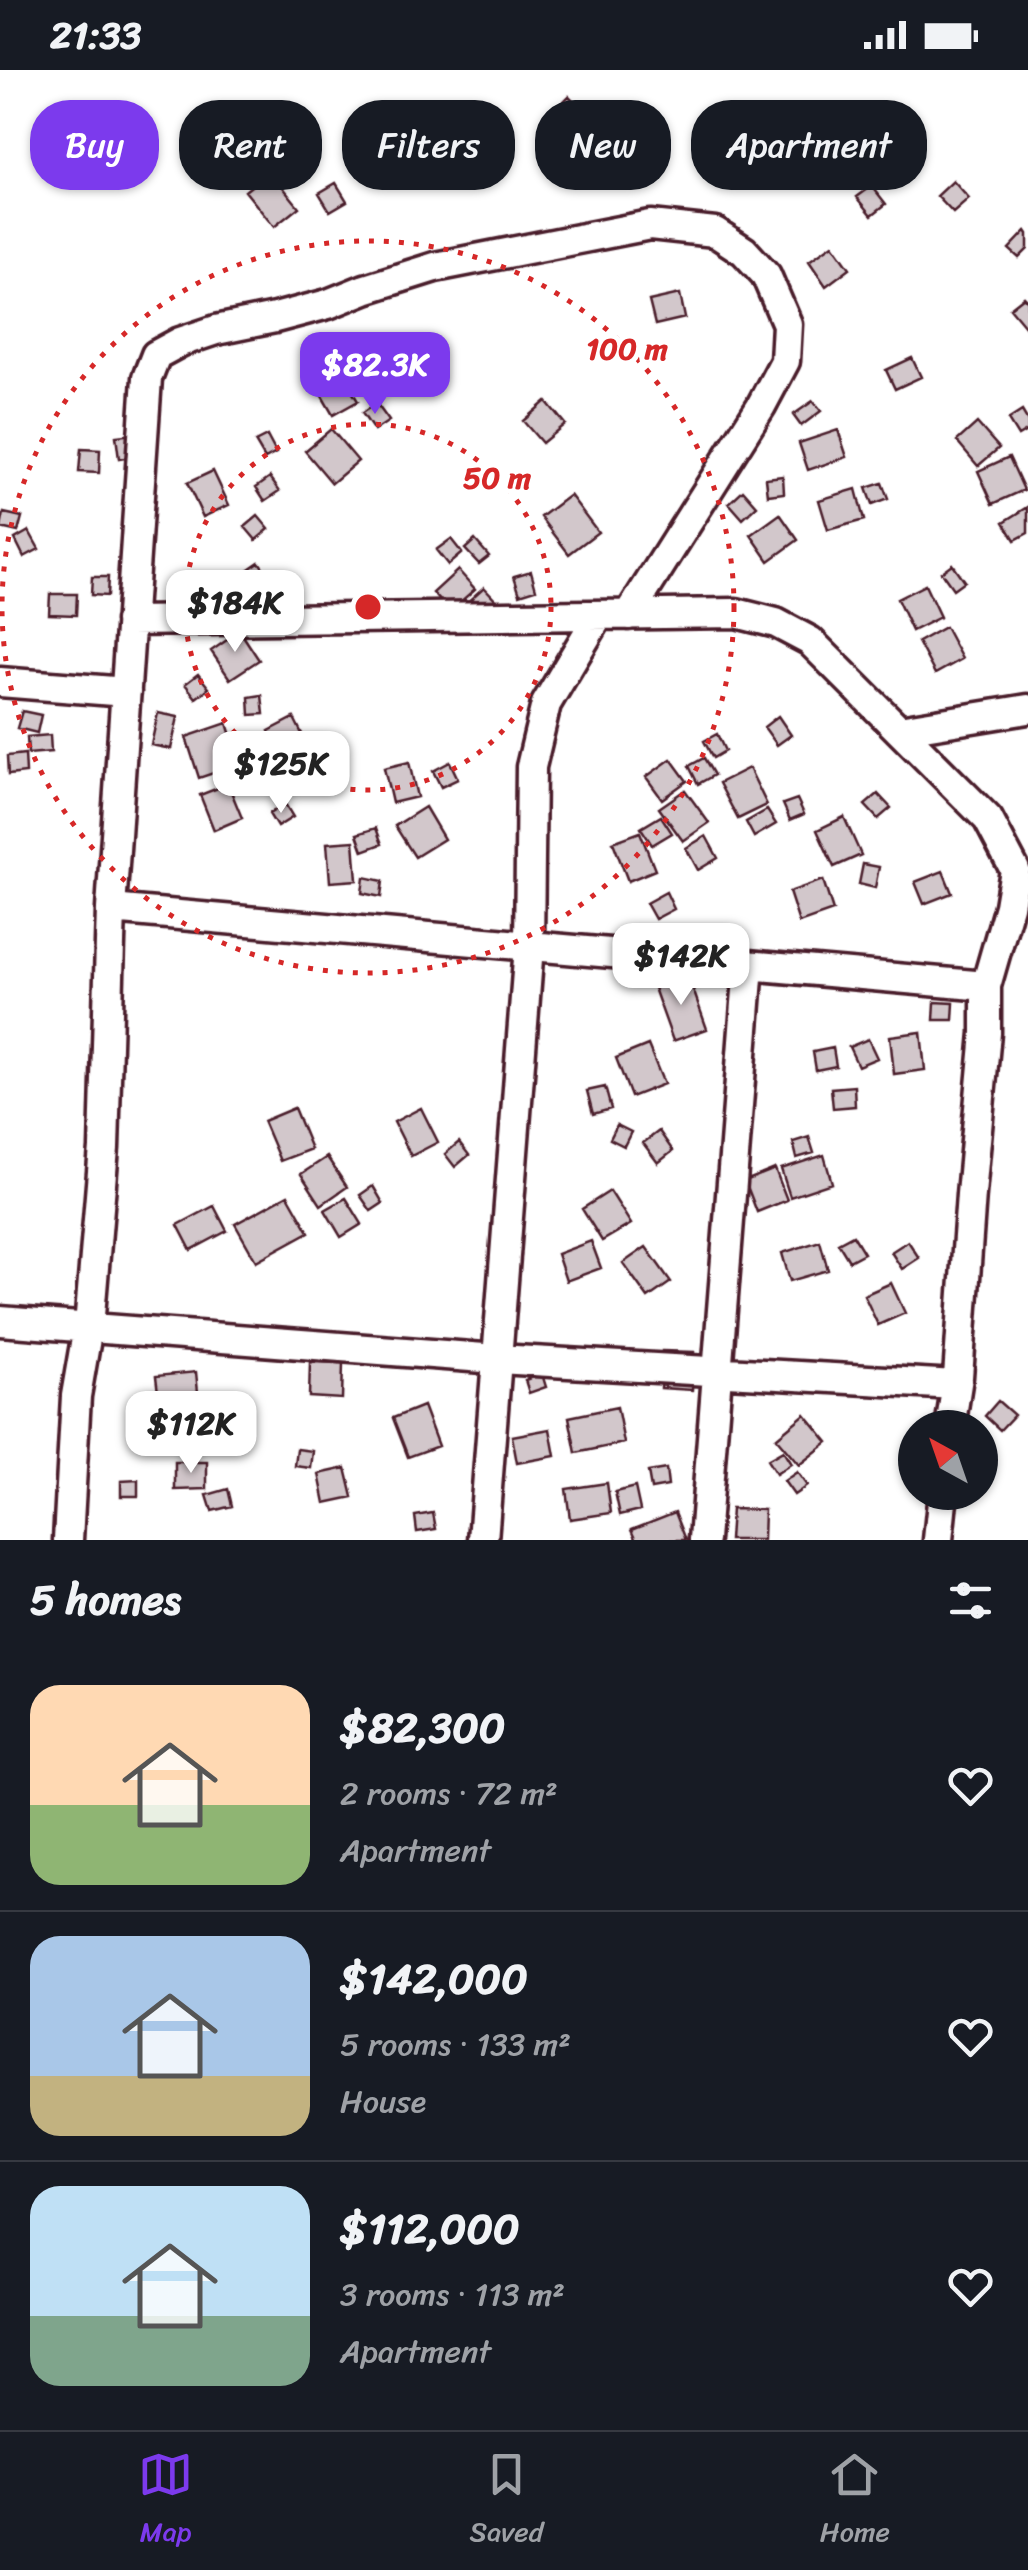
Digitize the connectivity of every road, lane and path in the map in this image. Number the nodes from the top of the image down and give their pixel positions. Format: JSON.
{"nodes":[{"id":1,"x":599,"y":615,"type":"junction"},
{"id":2,"x":629,"y":615,"type":"junction"},
{"id":3,"x":130,"y":620,"type":"junction"},
{"id":4,"x":0,"y":682,"type":"edge"},
{"id":5,"x":126,"y":692,"type":"junction"},
{"id":6,"x":1028,"y":709,"type":"edge"},
{"id":7,"x":899,"y":730,"type":"junction"},
{"id":8,"x":111,"y":909,"type":"junction"},
{"id":9,"x":529,"y":946,"type":"junction"},
{"id":10,"x":748,"y":965,"type":"junction"},
{"id":11,"x":986,"y":986,"type":"junction"},
{"id":12,"x":0,"y":1321,"type":"edge"},
{"id":13,"x":88,"y":1329,"type":"junction"},
{"id":14,"x":497,"y":1359,"type":"junction"},
{"id":15,"x":717,"y":1372,"type":"junction"},
{"id":16,"x":956,"y":1385,"type":"junction"},
{"id":17,"x":953,"y":1410,"type":"edge"},
{"id":18,"x":941,"y":1510,"type":"edge"},
{"id":19,"x":68,"y":1540,"type":"edge"},
{"id":20,"x":482,"y":1540,"type":"edge"},
{"id":21,"x":704,"y":1540,"type":"edge"},
{"id":22,"x":938,"y":1540,"type":"edge"}],
"edges":[{"from":1,"to":2,"type":"street"},
{"from":1,"to":3,"type":"street"},
{"from":1,"to":9,"type":"street"},
{"from":2,"to":3,"type":"street"},
{"from":2,"to":7,"type":"street"},
{"from":3,"to":5,"type":"street"},
{"from":4,"to":5,"type":"street"},
{"from":5,"to":8,"type":"street"},
{"from":6,"to":7,"type":"street"},
{"from":7,"to":11,"type":"street"},
{"from":8,"to":9,"type":"street"},
{"from":8,"to":13,"type":"street"},
{"from":9,"to":10,"type":"street"},
{"from":9,"to":14,"type":"street"},
{"from":10,"to":11,"type":"street"},
{"from":10,"to":15,"type":"street"},
{"from":11,"to":16,"type":"street"},
{"from":12,"to":13,"type":"street"},
{"from":13,"to":14,"type":"street"},
{"from":13,"to":19,"type":"street"},
{"from":14,"to":15,"type":"street"},
{"from":14,"to":20,"type":"street"},
{"from":15,"to":16,"type":"street"},
{"from":15,"to":21,"type":"street"},
{"from":16,"to":17,"type":"street"},
{"from":18,"to":22,"type":"street"}]}
